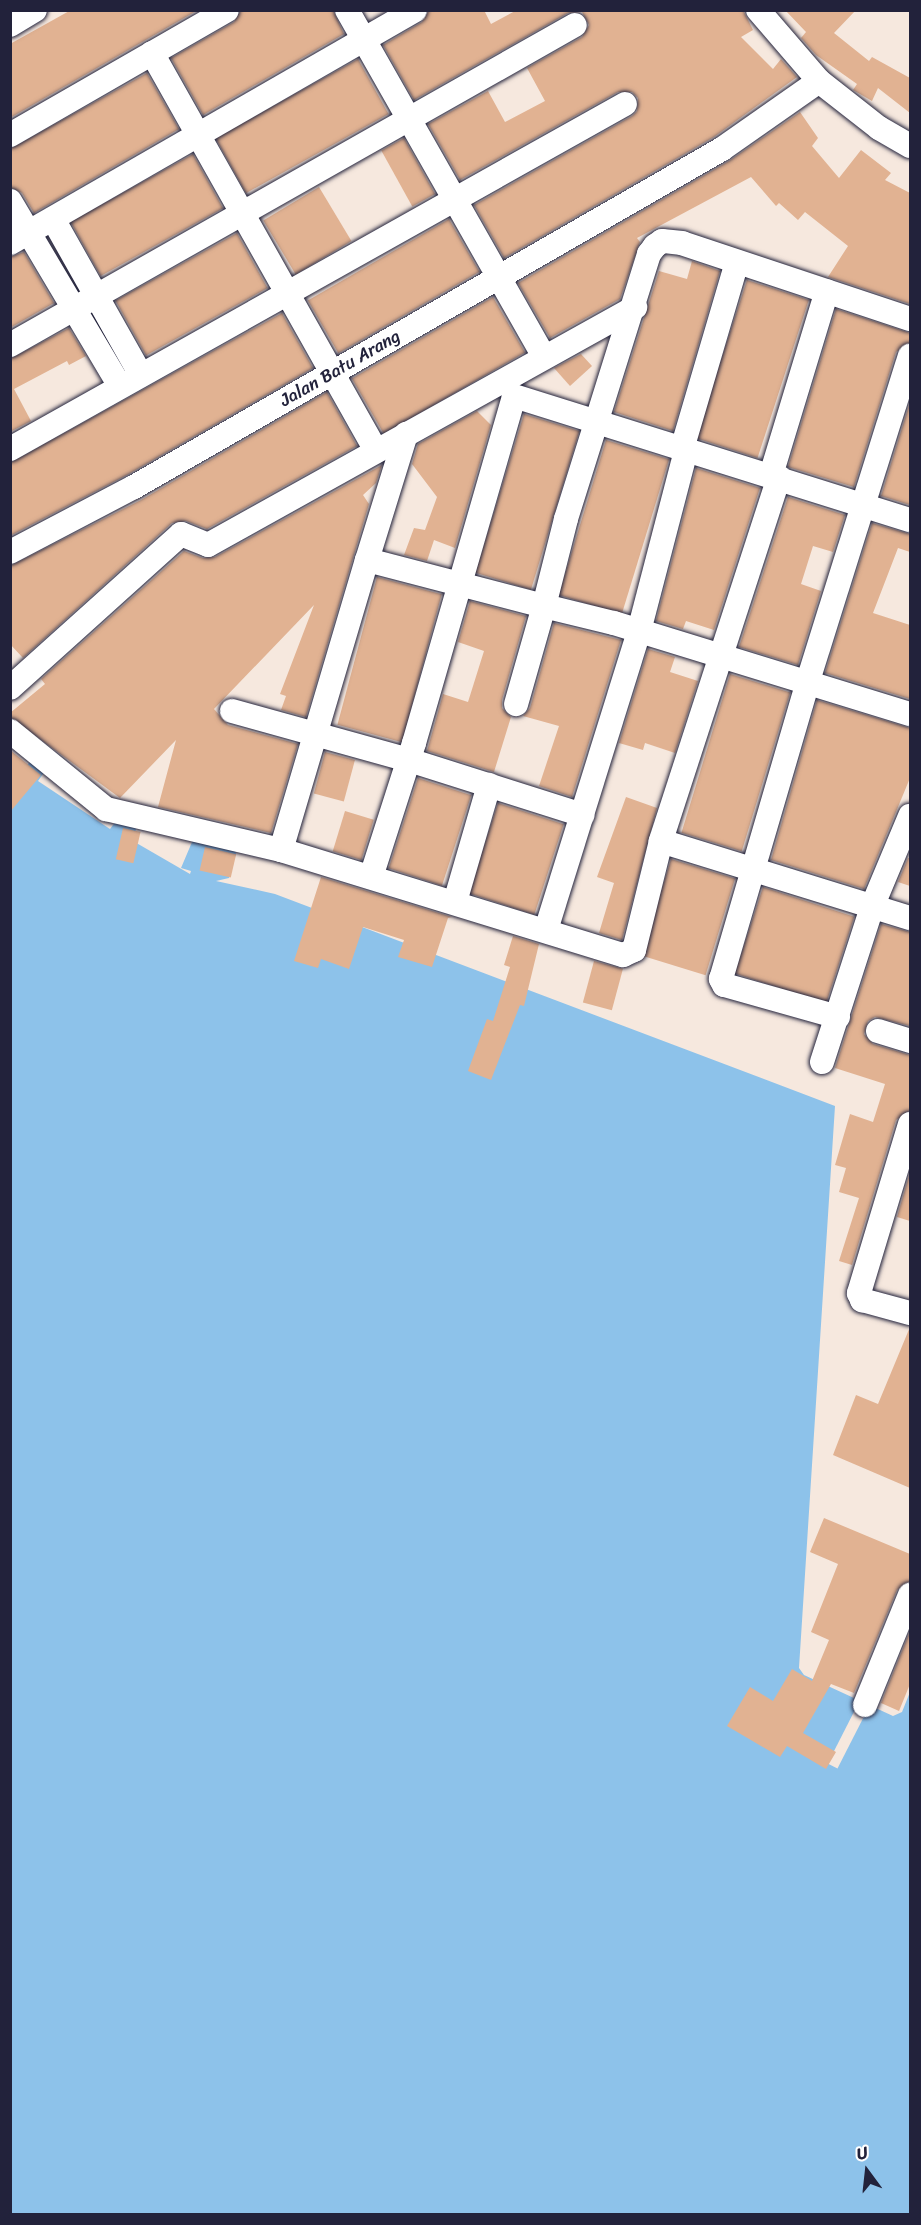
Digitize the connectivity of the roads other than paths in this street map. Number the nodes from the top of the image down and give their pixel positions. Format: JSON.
{"nodes":[{"id":1,"x":36,"y":10,"type":"edge"},
{"id":2,"x":227,"y":10,"type":"edge"},
{"id":3,"x":347,"y":10,"type":"edge"},
{"id":4,"x":415,"y":10,"type":"edge"},
{"id":5,"x":758,"y":10,"type":"edge"},
{"id":6,"x":10,"y":25,"type":"edge"},
{"id":7,"x":575,"y":25,"type":"dead end"},
{"id":8,"x":364,"y":40,"type":"junction"},
{"id":9,"x":152,"y":53,"type":"junction"},
{"id":10,"x":819,"y":81,"type":"junction"},
{"id":11,"x":625,"y":104,"type":"dead end"},
{"id":12,"x":408,"y":117,"type":"junction"},
{"id":13,"x":10,"y":135,"type":"edge"},
{"id":14,"x":200,"y":135,"type":"junction"},
{"id":15,"x":910,"y":146,"type":"edge"},
{"id":16,"x":10,"y":201,"type":"edge"},
{"id":17,"x":456,"y":201,"type":"junction"},
{"id":18,"x":245,"y":213,"type":"junction"},
{"id":19,"x":53,"y":219,"type":"junction"},
{"id":20,"x":20,"y":238,"type":"edge"},
{"id":21,"x":737,"y":262,"type":"junction"},
{"id":22,"x":498,"y":277,"type":"junction"},
{"id":23,"x":827,"y":291,"type":"junction"},
{"id":24,"x":291,"y":294,"type":"junction"},
{"id":25,"x":96,"y":296,"type":"junction"},
{"id":26,"x":635,"y":307,"type":"junction"},
{"id":27,"x":74,"y":309,"type":"junction"},
{"id":28,"x":910,"y":319,"type":"edge"},
{"id":29,"x":10,"y":345,"type":"edge"},
{"id":30,"x":544,"y":357,"type":"junction"},
{"id":31,"x":910,"y":357,"type":"edge"},
{"id":32,"x":333,"y":372,"type":"junction"},
{"id":33,"x":141,"y":375,"type":"junction"},
{"id":34,"x":120,"y":386,"type":"junction"},
{"id":35,"x":599,"y":424,"type":"junction"},
{"id":36,"x":406,"y":434,"type":"junction"},
{"id":37,"x":10,"y":449,"type":"edge"},
{"id":38,"x":376,"y":450,"type":"junction"},
{"id":39,"x":684,"y":450,"type":"junction"},
{"id":40,"x":775,"y":476,"type":"junction"},
{"id":41,"x":863,"y":504,"type":"junction"},
{"id":42,"x":910,"y":520,"type":"edge"},
{"id":43,"x":10,"y":552,"type":"edge"},
{"id":44,"x":368,"y":560,"type":"junction"},
{"id":45,"x":458,"y":583,"type":"junction"},
{"id":46,"x":544,"y":606,"type":"junction"},
{"id":47,"x":639,"y":631,"type":"junction"},
{"id":48,"x":720,"y":656,"type":"junction"},
{"id":49,"x":807,"y":684,"type":"junction"},
{"id":50,"x":10,"y":688,"type":"edge"},
{"id":51,"x":516,"y":704,"type":"dead end"},
{"id":52,"x":232,"y":711,"type":"dead end"},
{"id":53,"x":910,"y":714,"type":"edge"},
{"id":54,"x":10,"y":731,"type":"edge"},
{"id":55,"x":314,"y":736,"type":"junction"},
{"id":56,"x":409,"y":760,"type":"junction"},
{"id":57,"x":489,"y":785,"type":"junction"},
{"id":58,"x":582,"y":815,"type":"junction"},
{"id":59,"x":910,"y":816,"type":"edge"},
{"id":60,"x":661,"y":841,"type":"junction"},
{"id":61,"x":281,"y":850,"type":"junction"},
{"id":62,"x":752,"y":871,"type":"junction"},
{"id":63,"x":370,"y":877,"type":"junction"},
{"id":64,"x":456,"y":902,"type":"junction"},
{"id":65,"x":872,"y":907,"type":"junction"},
{"id":66,"x":910,"y":918,"type":"edge"},
{"id":67,"x":546,"y":930,"type":"junction"},
{"id":68,"x":838,"y":1017,"type":"junction"},
{"id":69,"x":878,"y":1031,"type":"dead end"},
{"id":70,"x":910,"y":1041,"type":"edge"},
{"id":71,"x":822,"y":1062,"type":"dead end"},
{"id":72,"x":910,"y":1124,"type":"edge"},
{"id":73,"x":910,"y":1312,"type":"edge"},
{"id":74,"x":910,"y":1595,"type":"edge"},
{"id":75,"x":865,"y":1705,"type":"dead end"}],
"edges":[{"from":1,"to":6,"type":"street"},
{"from":2,"to":9,"type":"street"},
{"from":3,"to":8,"type":"street"},
{"from":4,"to":8,"type":"street"},
{"from":5,"to":10,"type":"street"},
{"from":7,"to":12,"type":"street"},
{"from":8,"to":12,"type":"street"},
{"from":8,"to":14,"type":"street"},
{"from":9,"to":13,"type":"street"},
{"from":9,"to":14,"type":"street"},
{"from":10,"to":15,"type":"street"},
{"from":10,"to":22,"type":"street","name":"Jalan Batu Arang"},
{"from":11,"to":17,"type":"street"},
{"from":12,"to":17,"type":"street"},
{"from":12,"to":18,"type":"street"},
{"from":14,"to":18,"type":"street"},
{"from":14,"to":19,"type":"street"},
{"from":16,"to":20,"type":"street"},
{"from":17,"to":22,"type":"street"},
{"from":17,"to":24,"type":"street"},
{"from":18,"to":24,"type":"street"},
{"from":18,"to":25,"type":"street"},
{"from":19,"to":20,"type":"street"},
{"from":19,"to":25,"type":"street"},
{"from":20,"to":27,"type":"street"},
{"from":21,"to":23,"type":"street"},
{"from":21,"to":26,"type":"street"},
{"from":21,"to":39,"type":"street"},
{"from":22,"to":30,"type":"street"},
{"from":22,"to":32,"type":"street","name":"Jalan Batu Arang"},
{"from":23,"to":28,"type":"street"},
{"from":23,"to":40,"type":"street"},
{"from":24,"to":32,"type":"street"},
{"from":24,"to":33,"type":"street"},
{"from":25,"to":27,"type":"street"},
{"from":25,"to":33,"type":"street"},
{"from":26,"to":30,"type":"street"},
{"from":26,"to":35,"type":"street"},
{"from":27,"to":29,"type":"street"},
{"from":27,"to":34,"type":"street"},
{"from":30,"to":36,"type":"street"},
{"from":31,"to":41,"type":"street"},
{"from":32,"to":38,"type":"street"},
{"from":32,"to":43,"type":"street","name":"Jalan Batu Arang"},
{"from":33,"to":34,"type":"street"},
{"from":34,"to":37,"type":"street"},
{"from":35,"to":39,"type":"street"},
{"from":35,"to":45,"type":"street"},
{"from":35,"to":46,"type":"street"},
{"from":36,"to":38,"type":"street"},
{"from":36,"to":44,"type":"street"},
{"from":38,"to":50,"type":"street"},
{"from":39,"to":40,"type":"street"},
{"from":39,"to":47,"type":"street"},
{"from":40,"to":41,"type":"street"},
{"from":40,"to":48,"type":"street"},
{"from":41,"to":42,"type":"street"},
{"from":41,"to":49,"type":"street"},
{"from":44,"to":45,"type":"street"},
{"from":44,"to":55,"type":"street"},
{"from":45,"to":46,"type":"street"},
{"from":45,"to":56,"type":"street"},
{"from":46,"to":47,"type":"street"},
{"from":46,"to":51,"type":"street"},
{"from":47,"to":48,"type":"street"},
{"from":47,"to":58,"type":"street"},
{"from":48,"to":49,"type":"street"},
{"from":48,"to":60,"type":"street"},
{"from":49,"to":53,"type":"street"},
{"from":49,"to":62,"type":"street"},
{"from":52,"to":55,"type":"street"},
{"from":54,"to":61,"type":"street"},
{"from":55,"to":56,"type":"street"},
{"from":55,"to":61,"type":"street"},
{"from":56,"to":57,"type":"street"},
{"from":56,"to":63,"type":"street"},
{"from":57,"to":58,"type":"street"},
{"from":57,"to":64,"type":"street"},
{"from":58,"to":67,"type":"street"},
{"from":59,"to":65,"type":"street"},
{"from":60,"to":62,"type":"street"},
{"from":60,"to":67,"type":"street"},
{"from":61,"to":63,"type":"street"},
{"from":62,"to":65,"type":"street"},
{"from":62,"to":68,"type":"street"},
{"from":63,"to":64,"type":"street"},
{"from":64,"to":67,"type":"street"},
{"from":65,"to":66,"type":"street"},
{"from":65,"to":68,"type":"street"},
{"from":68,"to":71,"type":"street"},
{"from":69,"to":70,"type":"street"},
{"from":72,"to":73,"type":"street"},
{"from":74,"to":75,"type":"street"}]}
